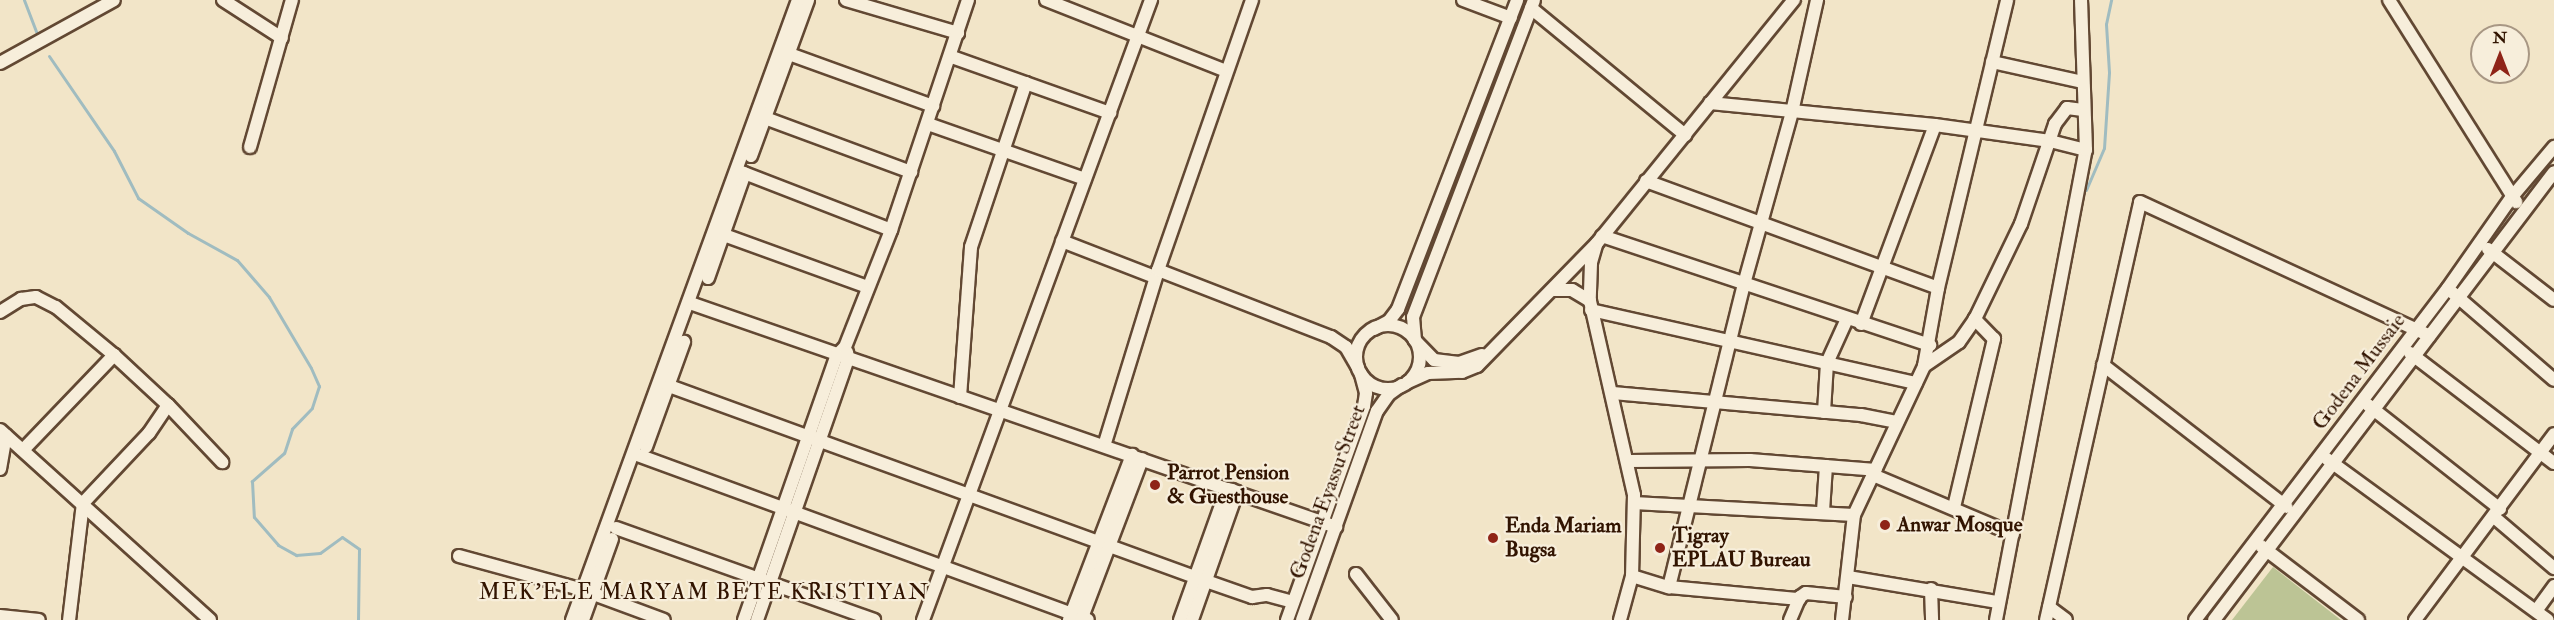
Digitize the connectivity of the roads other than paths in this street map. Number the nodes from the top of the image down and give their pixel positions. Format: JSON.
{"nodes":[{"id":1,"x":114,"y":0,"type":"edge"},
{"id":2,"x":223,"y":0,"type":"edge"},
{"id":3,"x":292,"y":0,"type":"edge"},
{"id":4,"x":798,"y":0,"type":"edge"},
{"id":5,"x":808,"y":0,"type":"edge"},
{"id":6,"x":846,"y":0,"type":"edge"},
{"id":7,"x":968,"y":0,"type":"edge"},
{"id":8,"x":1046,"y":0,"type":"edge"},
{"id":9,"x":1151,"y":0,"type":"edge"},
{"id":10,"x":1252,"y":0,"type":"edge"},
{"id":11,"x":1463,"y":0,"type":"edge"},
{"id":12,"x":1518,"y":0,"type":"edge"},
{"id":13,"x":1794,"y":0,"type":"edge"},
{"id":14,"x":1817,"y":0,"type":"edge"},
{"id":15,"x":2007,"y":0,"type":"edge"},
{"id":16,"x":2081,"y":0,"type":"edge"},
{"id":17,"x":2389,"y":0,"type":"edge"},
{"id":18,"x":1533,"y":4,"type":"edge"},
{"id":19,"x":93,"y":5,"type":"edge"},
{"id":20,"x":1511,"y":18,"type":"junction"},
{"id":21,"x":958,"y":33,"type":"junction"},
{"id":22,"x":1138,"y":35,"type":"junction"},
{"id":23,"x":282,"y":38,"type":"junction"},
{"id":24,"x":784,"y":52,"type":"junction"},
{"id":25,"x":952,"y":57,"type":"junction"},
{"id":26,"x":1992,"y":62,"type":"junction"},
{"id":27,"x":0,"y":63,"type":"edge"},
{"id":28,"x":1226,"y":71,"type":"junction"},
{"id":29,"x":2082,"y":82,"type":"junction"},
{"id":30,"x":1026,"y":83,"type":"junction"},
{"id":31,"x":1710,"y":103,"type":"junction"},
{"id":32,"x":933,"y":105,"type":"junction"},
{"id":33,"x":2083,"y":110,"type":"junction"},
{"id":34,"x":1792,"y":112,"type":"junction"},
{"id":35,"x":1110,"y":113,"type":"junction"},
{"id":36,"x":765,"y":118,"type":"junction"},
{"id":37,"x":928,"y":124,"type":"junction"},
{"id":38,"x":1935,"y":125,"type":"junction"},
{"id":39,"x":1977,"y":132,"type":"junction"},
{"id":40,"x":1685,"y":135,"type":"junction"},
{"id":41,"x":2050,"y":141,"type":"junction"},
{"id":42,"x":250,"y":147,"type":"dead end"},
{"id":43,"x":2554,"y":147,"type":"edge"},
{"id":44,"x":2086,"y":150,"type":"junction"},
{"id":45,"x":1006,"y":152,"type":"junction"},
{"id":46,"x":1458,"y":152,"type":"junction"},
{"id":47,"x":1473,"y":158,"type":"junction"},
{"id":48,"x":741,"y":172,"type":"junction"},
{"id":49,"x":911,"y":172,"type":"junction"},
{"id":50,"x":2554,"y":172,"type":"edge"},
{"id":51,"x":1085,"y":179,"type":"junction"},
{"id":52,"x":1646,"y":181,"type":"junction"},
{"id":53,"x":2511,"y":198,"type":"junction"},
{"id":54,"x":2525,"y":210,"type":"junction"},
{"id":55,"x":1761,"y":223,"type":"junction"},
{"id":56,"x":891,"y":230,"type":"junction"},
{"id":57,"x":724,"y":235,"type":"junction"},
{"id":58,"x":1599,"y":239,"type":"junction"},
{"id":59,"x":1062,"y":241,"type":"junction"},
{"id":60,"x":2480,"y":242,"type":"junction"},
{"id":61,"x":2493,"y":252,"type":"junction"},
{"id":62,"x":1881,"y":267,"type":"junction"},
{"id":63,"x":1157,"y":274,"type":"junction"},
{"id":64,"x":1744,"y":284,"type":"junction"},
{"id":65,"x":868,"y":287,"type":"junction"},
{"id":66,"x":1938,"y":288,"type":"junction"},
{"id":67,"x":2448,"y":288,"type":"junction"},
{"id":68,"x":1552,"y":290,"type":"junction"},
{"id":69,"x":2459,"y":297,"type":"junction"},
{"id":70,"x":2554,"y":300,"type":"edge"},
{"id":71,"x":694,"y":304,"type":"junction"},
{"id":72,"x":1591,"y":306,"type":"junction"},
{"id":73,"x":0,"y":312,"type":"edge"},
{"id":74,"x":1847,"y":319,"type":"junction"},
{"id":75,"x":1975,"y":320,"type":"junction"},
{"id":76,"x":1861,"y":324,"type":"junction"},
{"id":77,"x":2413,"y":330,"type":"junction"},
{"id":78,"x":1371,"y":331,"type":"junction"},
{"id":79,"x":2430,"y":336,"type":"junction"},
{"id":80,"x":1330,"y":337,"type":"junction"},
{"id":81,"x":1504,"y":337,"type":"junction"},
{"id":82,"x":1415,"y":340,"type":"junction"},
{"id":83,"x":1731,"y":341,"type":"junction"},
{"id":84,"x":1930,"y":345,"type":"junction"},
{"id":85,"x":2401,"y":345,"type":"junction"},
{"id":86,"x":844,"y":353,"type":"junction"},
{"id":87,"x":114,"y":355,"type":"junction"},
{"id":88,"x":2414,"y":358,"type":"junction"},
{"id":89,"x":1827,"y":363,"type":"junction"},
{"id":90,"x":2103,"y":365,"type":"junction"},
{"id":91,"x":1924,"y":366,"type":"junction"},
{"id":92,"x":1360,"y":371,"type":"junction"},
{"id":93,"x":2554,"y":380,"type":"edge"},
{"id":94,"x":1916,"y":383,"type":"junction"},
{"id":95,"x":1405,"y":384,"type":"junction"},
{"id":96,"x":665,"y":385,"type":"junction"},
{"id":97,"x":1613,"y":393,"type":"junction"},
{"id":98,"x":960,"y":397,"type":"junction"},
{"id":99,"x":2362,"y":400,"type":"junction"},
{"id":100,"x":1715,"y":402,"type":"junction"},
{"id":101,"x":168,"y":405,"type":"junction"},
{"id":102,"x":2373,"y":409,"type":"junction"},
{"id":103,"x":1000,"y":410,"type":"junction"},
{"id":104,"x":1824,"y":412,"type":"junction"},
{"id":105,"x":1898,"y":422,"type":"junction"},
{"id":106,"x":3,"y":433,"type":"edge"},
{"id":107,"x":2554,"y":434,"type":"edge"},
{"id":108,"x":814,"y":439,"type":"junction"},
{"id":109,"x":1104,"y":446,"type":"junction"},
{"id":110,"x":23,"y":450,"type":"junction"},
{"id":111,"x":2539,"y":452,"type":"junction"},
{"id":112,"x":2321,"y":454,"type":"junction"},
{"id":113,"x":638,"y":455,"type":"junction"},
{"id":114,"x":1137,"y":457,"type":"junction"},
{"id":115,"x":1700,"y":460,"type":"junction"},
{"id":116,"x":222,"y":462,"type":"dead end"},
{"id":117,"x":1629,"y":462,"type":"junction"},
{"id":118,"x":2333,"y":463,"type":"junction"},
{"id":119,"x":2554,"y":463,"type":"edge"},
{"id":120,"x":1826,"y":466,"type":"junction"},
{"id":121,"x":0,"y":469,"type":"edge"},
{"id":122,"x":1875,"y":473,"type":"junction"},
{"id":123,"x":1232,"y":491,"type":"junction"},
{"id":124,"x":969,"y":495,"type":"junction"},
{"id":125,"x":83,"y":503,"type":"junction"},
{"id":126,"x":1634,"y":503,"type":"junction"},
{"id":127,"x":2282,"y":503,"type":"junction"},
{"id":128,"x":1954,"y":507,"type":"junction"},
{"id":129,"x":1688,"y":509,"type":"junction"},
{"id":130,"x":789,"y":510,"type":"junction"},
{"id":131,"x":1822,"y":511,"type":"junction"},
{"id":132,"x":2295,"y":513,"type":"junction"},
{"id":133,"x":2497,"y":513,"type":"junction"},
{"id":134,"x":1854,"y":515,"type":"junction"},
{"id":135,"x":1323,"y":522,"type":"junction"},
{"id":136,"x":1336,"y":527,"type":"junction"},
{"id":137,"x":616,"y":528,"type":"junction"},
{"id":138,"x":2013,"y":534,"type":"junction"},
{"id":139,"x":2255,"y":542,"type":"junction"},
{"id":140,"x":1104,"y":544,"type":"junction"},
{"id":141,"x":2267,"y":551,"type":"junction"},
{"id":142,"x":459,"y":556,"type":"dead end"},
{"id":143,"x":2460,"y":556,"type":"junction"},
{"id":144,"x":943,"y":567,"type":"junction"},
{"id":145,"x":2554,"y":568,"type":"edge"},
{"id":146,"x":1356,"y":574,"type":"dead end"},
{"id":147,"x":1632,"y":576,"type":"junction"},
{"id":148,"x":1848,"y":577,"type":"junction"},
{"id":149,"x":1201,"y":579,"type":"junction"},
{"id":150,"x":764,"y":581,"type":"junction"},
{"id":151,"x":2554,"y":586,"type":"edge"},
{"id":152,"x":1669,"y":587,"type":"junction"},
{"id":153,"x":1931,"y":589,"type":"junction"},
{"id":154,"x":588,"y":592,"type":"junction"},
{"id":155,"x":1846,"y":597,"type":"junction"},
{"id":156,"x":1799,"y":599,"type":"junction"},
{"id":157,"x":1293,"y":602,"type":"junction"},
{"id":158,"x":1998,"y":602,"type":"junction"},
{"id":159,"x":2536,"y":611,"type":"junction"},
{"id":160,"x":2047,"y":614,"type":"edge"},
{"id":161,"x":0,"y":616,"type":"edge"},
{"id":162,"x":1078,"y":618,"type":"edge"},
{"id":163,"x":39,"y":620,"type":"edge"},
{"id":164,"x":69,"y":620,"type":"edge"},
{"id":165,"x":210,"y":620,"type":"edge"},
{"id":166,"x":572,"y":620,"type":"edge"},
{"id":167,"x":583,"y":620,"type":"edge"},
{"id":168,"x":664,"y":620,"type":"edge"},
{"id":169,"x":744,"y":620,"type":"edge"},
{"id":170,"x":756,"y":620,"type":"edge"},
{"id":171,"x":874,"y":620,"type":"edge"},
{"id":172,"x":923,"y":620,"type":"edge"},
{"id":173,"x":1180,"y":620,"type":"edge"},
{"id":174,"x":1192,"y":620,"type":"edge"},
{"id":175,"x":1287,"y":620,"type":"edge"},
{"id":176,"x":1302,"y":620,"type":"edge"},
{"id":177,"x":1392,"y":620,"type":"edge"},
{"id":178,"x":1620,"y":620,"type":"edge"},
{"id":179,"x":1790,"y":620,"type":"edge"},
{"id":180,"x":1842,"y":620,"type":"edge"},
{"id":181,"x":1932,"y":620,"type":"edge"},
{"id":182,"x":1996,"y":620,"type":"edge"},
{"id":183,"x":2066,"y":620,"type":"edge"},
{"id":184,"x":2195,"y":620,"type":"edge"},
{"id":185,"x":2214,"y":620,"type":"edge"},
{"id":186,"x":2358,"y":620,"type":"edge"},
{"id":187,"x":2415,"y":620,"type":"edge"},
{"id":188,"x":2548,"y":620,"type":"edge"}],
"edges":[{"from":1,"to":19,"type":"street"},
{"from":2,"to":23,"type":"street"},
{"from":3,"to":23,"type":"street"},
{"from":4,"to":24,"type":"street"},
{"from":5,"to":24,"type":"street"},
{"from":6,"to":21,"type":"street"},
{"from":7,"to":21,"type":"street"},
{"from":8,"to":22,"type":"street"},
{"from":9,"to":22,"type":"street"},
{"from":10,"to":28,"type":"street"},
{"from":11,"to":20,"type":"street"},
{"from":12,"to":20,"type":"street"},
{"from":13,"to":31,"type":"street"},
{"from":14,"to":34,"type":"street"},
{"from":15,"to":26,"type":"street"},
{"from":16,"to":29,"type":"street"},
{"from":17,"to":53,"type":"street"},
{"from":18,"to":40,"type":"street"},
{"from":18,"to":47,"type":"street"},
{"from":19,"to":27,"type":"street"},
{"from":20,"to":46,"type":"street"},
{"from":21,"to":25,"type":"street"},
{"from":22,"to":28,"type":"street"},
{"from":22,"to":35,"type":"street"},
{"from":23,"to":42,"type":"street"},
{"from":24,"to":32,"type":"street"},
{"from":24,"to":36,"type":"street"},
{"from":24,"to":48,"type":"street"},
{"from":25,"to":30,"type":"street"},
{"from":25,"to":32,"type":"street"},
{"from":26,"to":29,"type":"street"},
{"from":26,"to":39,"type":"street"},
{"from":28,"to":63,"type":"street"},
{"from":29,"to":33,"type":"street"},
{"from":30,"to":35,"type":"street"},
{"from":30,"to":45,"type":"street"},
{"from":31,"to":34,"type":"street"},
{"from":31,"to":40,"type":"street"},
{"from":32,"to":37,"type":"street"},
{"from":33,"to":41,"type":"street"},
{"from":33,"to":44,"type":"street"},
{"from":34,"to":38,"type":"street"},
{"from":34,"to":55,"type":"street"},
{"from":35,"to":51,"type":"street"},
{"from":36,"to":48,"type":"street"},
{"from":36,"to":49,"type":"street"},
{"from":37,"to":45,"type":"street"},
{"from":37,"to":49,"type":"street"},
{"from":38,"to":39,"type":"street"},
{"from":38,"to":62,"type":"street"},
{"from":39,"to":41,"type":"street"},
{"from":39,"to":66,"type":"street"},
{"from":40,"to":52,"type":"street"},
{"from":41,"to":44,"type":"street"},
{"from":41,"to":75,"type":"street"},
{"from":43,"to":53,"type":"street","name":"Godena Mussaie"},
{"from":44,"to":138,"type":"street"},
{"from":45,"to":51,"type":"street"},
{"from":45,"to":98,"type":"street"},
{"from":46,"to":47,"type":"street"},
{"from":46,"to":78,"type":"street"},
{"from":47,"to":82,"type":"street"},
{"from":48,"to":56,"type":"street"},
{"from":48,"to":57,"type":"street"},
{"from":48,"to":71,"type":"street"},
{"from":49,"to":56,"type":"street"},
{"from":50,"to":54,"type":"street","name":"Godena Mussaie"},
{"from":51,"to":59,"type":"street"},
{"from":52,"to":55,"type":"street"},
{"from":52,"to":58,"type":"street"},
{"from":53,"to":54,"type":"street"},
{"from":53,"to":60,"type":"street","name":"Godena Mussaie"},
{"from":54,"to":61,"type":"street","name":"Godena Mussaie"},
{"from":55,"to":62,"type":"street"},
{"from":55,"to":64,"type":"street"},
{"from":56,"to":65,"type":"street"},
{"from":57,"to":65,"type":"street"},
{"from":57,"to":71,"type":"street"},
{"from":58,"to":64,"type":"street"},
{"from":58,"to":68,"type":"street"},
{"from":58,"to":72,"type":"street"},
{"from":59,"to":63,"type":"street"},
{"from":59,"to":103,"type":"street"},
{"from":60,"to":61,"type":"street"},
{"from":60,"to":67,"type":"street","name":"Godena Mussaie"},
{"from":61,"to":69,"type":"street","name":"Godena Mussaie"},
{"from":61,"to":70,"type":"street"},
{"from":62,"to":66,"type":"street"},
{"from":62,"to":76,"type":"street"},
{"from":63,"to":80,"type":"street"},
{"from":63,"to":109,"type":"street"},
{"from":64,"to":74,"type":"street"},
{"from":64,"to":83,"type":"street"},
{"from":65,"to":86,"type":"street"},
{"from":66,"to":84,"type":"street"},
{"from":67,"to":69,"type":"street"},
{"from":67,"to":77,"type":"street","name":"Godena Mussaie"},
{"from":68,"to":72,"type":"street"},
{"from":68,"to":81,"type":"street"},
{"from":69,"to":79,"type":"street","name":"Godena Mussaie"},
{"from":69,"to":93,"type":"street"},
{"from":71,"to":86,"type":"street"},
{"from":71,"to":96,"type":"street"},
{"from":72,"to":83,"type":"street"},
{"from":72,"to":97,"type":"street"},
{"from":73,"to":87,"type":"street"},
{"from":74,"to":76,"type":"street"},
{"from":74,"to":89,"type":"street"},
{"from":75,"to":91,"type":"street"},
{"from":75,"to":128,"type":"street"},
{"from":76,"to":84,"type":"street"},
{"from":77,"to":79,"type":"street"},
{"from":77,"to":85,"type":"street","name":"Godena Mussaie"},
{"from":77,"to":90,"type":"street"},
{"from":78,"to":80,"type":"street"},
{"from":78,"to":82,"type":"street"},
{"from":78,"to":92,"type":"street"},
{"from":79,"to":88,"type":"street","name":"Godena Mussaie"},
{"from":80,"to":92,"type":"street"},
{"from":81,"to":82,"type":"street"},
{"from":81,"to":95,"type":"street"},
{"from":82,"to":95,"type":"street"},
{"from":83,"to":89,"type":"street"},
{"from":83,"to":100,"type":"street"},
{"from":84,"to":91,"type":"street"},
{"from":85,"to":88,"type":"street"},
{"from":85,"to":99,"type":"street","name":"Godena Mussaie"},
{"from":86,"to":98,"type":"street"},
{"from":86,"to":108,"type":"street"},
{"from":87,"to":101,"type":"street"},
{"from":87,"to":110,"type":"street"},
{"from":88,"to":102,"type":"street","name":"Godena Mussaie"},
{"from":88,"to":111,"type":"street"},
{"from":89,"to":94,"type":"street"},
{"from":89,"to":104,"type":"street"},
{"from":90,"to":127,"type":"street"},
{"from":90,"to":160,"type":"street"},
{"from":91,"to":94,"type":"street"},
{"from":92,"to":95,"type":"street"},
{"from":92,"to":135,"type":"street","name":"Godena Eyassu Street"},
{"from":94,"to":105,"type":"street"},
{"from":95,"to":136,"type":"street","name":"Godena Eyassu Street"},
{"from":96,"to":108,"type":"street"},
{"from":96,"to":113,"type":"street"},
{"from":97,"to":100,"type":"street"},
{"from":97,"to":117,"type":"street"},
{"from":98,"to":103,"type":"street"},
{"from":99,"to":102,"type":"street"},
{"from":99,"to":112,"type":"street","name":"Godena Mussaie"},
{"from":100,"to":104,"type":"street"},
{"from":100,"to":115,"type":"street"},
{"from":101,"to":116,"type":"street"},
{"from":101,"to":125,"type":"street"},
{"from":102,"to":118,"type":"street","name":"Godena Mussaie"},
{"from":102,"to":133,"type":"street"},
{"from":103,"to":109,"type":"street"},
{"from":103,"to":124,"type":"street"},
{"from":104,"to":105,"type":"street"},
{"from":105,"to":122,"type":"street"},
{"from":106,"to":110,"type":"street"},
{"from":106,"to":121,"type":"street"},
{"from":107,"to":111,"type":"street"},
{"from":108,"to":124,"type":"street"},
{"from":108,"to":130,"type":"street"},
{"from":109,"to":114,"type":"street"},
{"from":110,"to":125,"type":"street"},
{"from":111,"to":119,"type":"street"},
{"from":111,"to":133,"type":"street"},
{"from":112,"to":118,"type":"street"},
{"from":112,"to":127,"type":"street","name":"Godena Mussaie"},
{"from":113,"to":130,"type":"street"},
{"from":113,"to":137,"type":"street"},
{"from":113,"to":154,"type":"street"},
{"from":114,"to":123,"type":"street"},
{"from":114,"to":140,"type":"street"},
{"from":115,"to":117,"type":"street"},
{"from":115,"to":120,"type":"street"},
{"from":115,"to":129,"type":"street"},
{"from":117,"to":126,"type":"street"},
{"from":118,"to":132,"type":"street","name":"Godena Mussaie"},
{"from":118,"to":143,"type":"street"},
{"from":120,"to":122,"type":"street"},
{"from":120,"to":131,"type":"street"},
{"from":122,"to":128,"type":"street"},
{"from":122,"to":134,"type":"street"},
{"from":123,"to":135,"type":"street"},
{"from":123,"to":149,"type":"street"},
{"from":124,"to":140,"type":"street"},
{"from":124,"to":144,"type":"street"},
{"from":125,"to":164,"type":"street"},
{"from":125,"to":165,"type":"street"},
{"from":126,"to":129,"type":"street"},
{"from":126,"to":147,"type":"street"},
{"from":127,"to":132,"type":"street"},
{"from":127,"to":139,"type":"street","name":"Godena Mussaie"},
{"from":128,"to":138,"type":"street"},
{"from":129,"to":131,"type":"street"},
{"from":129,"to":152,"type":"street"},
{"from":130,"to":144,"type":"street"},
{"from":130,"to":150,"type":"street"},
{"from":131,"to":134,"type":"street"},
{"from":132,"to":141,"type":"street","name":"Godena Mussaie"},
{"from":133,"to":143,"type":"street"},
{"from":133,"to":145,"type":"street"},
{"from":134,"to":148,"type":"street"},
{"from":135,"to":136,"type":"street"},
{"from":135,"to":157,"type":"street","name":"Godena Eyassu Street"},
{"from":136,"to":176,"type":"street","name":"Godena Eyassu Street"},
{"from":137,"to":150,"type":"street"},
{"from":137,"to":154,"type":"street"},
{"from":138,"to":158,"type":"street"},
{"from":139,"to":141,"type":"street"},
{"from":139,"to":184,"type":"street","name":"Godena Mussaie"},
{"from":140,"to":149,"type":"street"},
{"from":140,"to":162,"type":"street"},
{"from":141,"to":185,"type":"street","name":"Godena Mussaie"},
{"from":141,"to":186,"type":"street"},
{"from":142,"to":154,"type":"street"},
{"from":143,"to":159,"type":"street"},
{"from":143,"to":187,"type":"street"},
{"from":144,"to":162,"type":"street"},
{"from":144,"to":172,"type":"street"},
{"from":146,"to":177,"type":"street"},
{"from":147,"to":152,"type":"street"},
{"from":147,"to":178,"type":"street"},
{"from":148,"to":153,"type":"street"},
{"from":148,"to":155,"type":"street"},
{"from":149,"to":157,"type":"street"},
{"from":149,"to":173,"type":"street"},
{"from":149,"to":174,"type":"street"},
{"from":150,"to":169,"type":"street"},
{"from":150,"to":170,"type":"street"},
{"from":150,"to":171,"type":"street"},
{"from":151,"to":159,"type":"street"},
{"from":152,"to":156,"type":"street"},
{"from":153,"to":158,"type":"street"},
{"from":153,"to":181,"type":"street"},
{"from":154,"to":166,"type":"street"},
{"from":154,"to":167,"type":"street"},
{"from":154,"to":168,"type":"street"},
{"from":155,"to":156,"type":"street"},
{"from":155,"to":180,"type":"street"},
{"from":156,"to":179,"type":"street"},
{"from":157,"to":175,"type":"street","name":"Godena Eyassu Street"},
{"from":158,"to":182,"type":"street"},
{"from":159,"to":188,"type":"street"},
{"from":160,"to":183,"type":"street"},
{"from":161,"to":163,"type":"street"}]}
